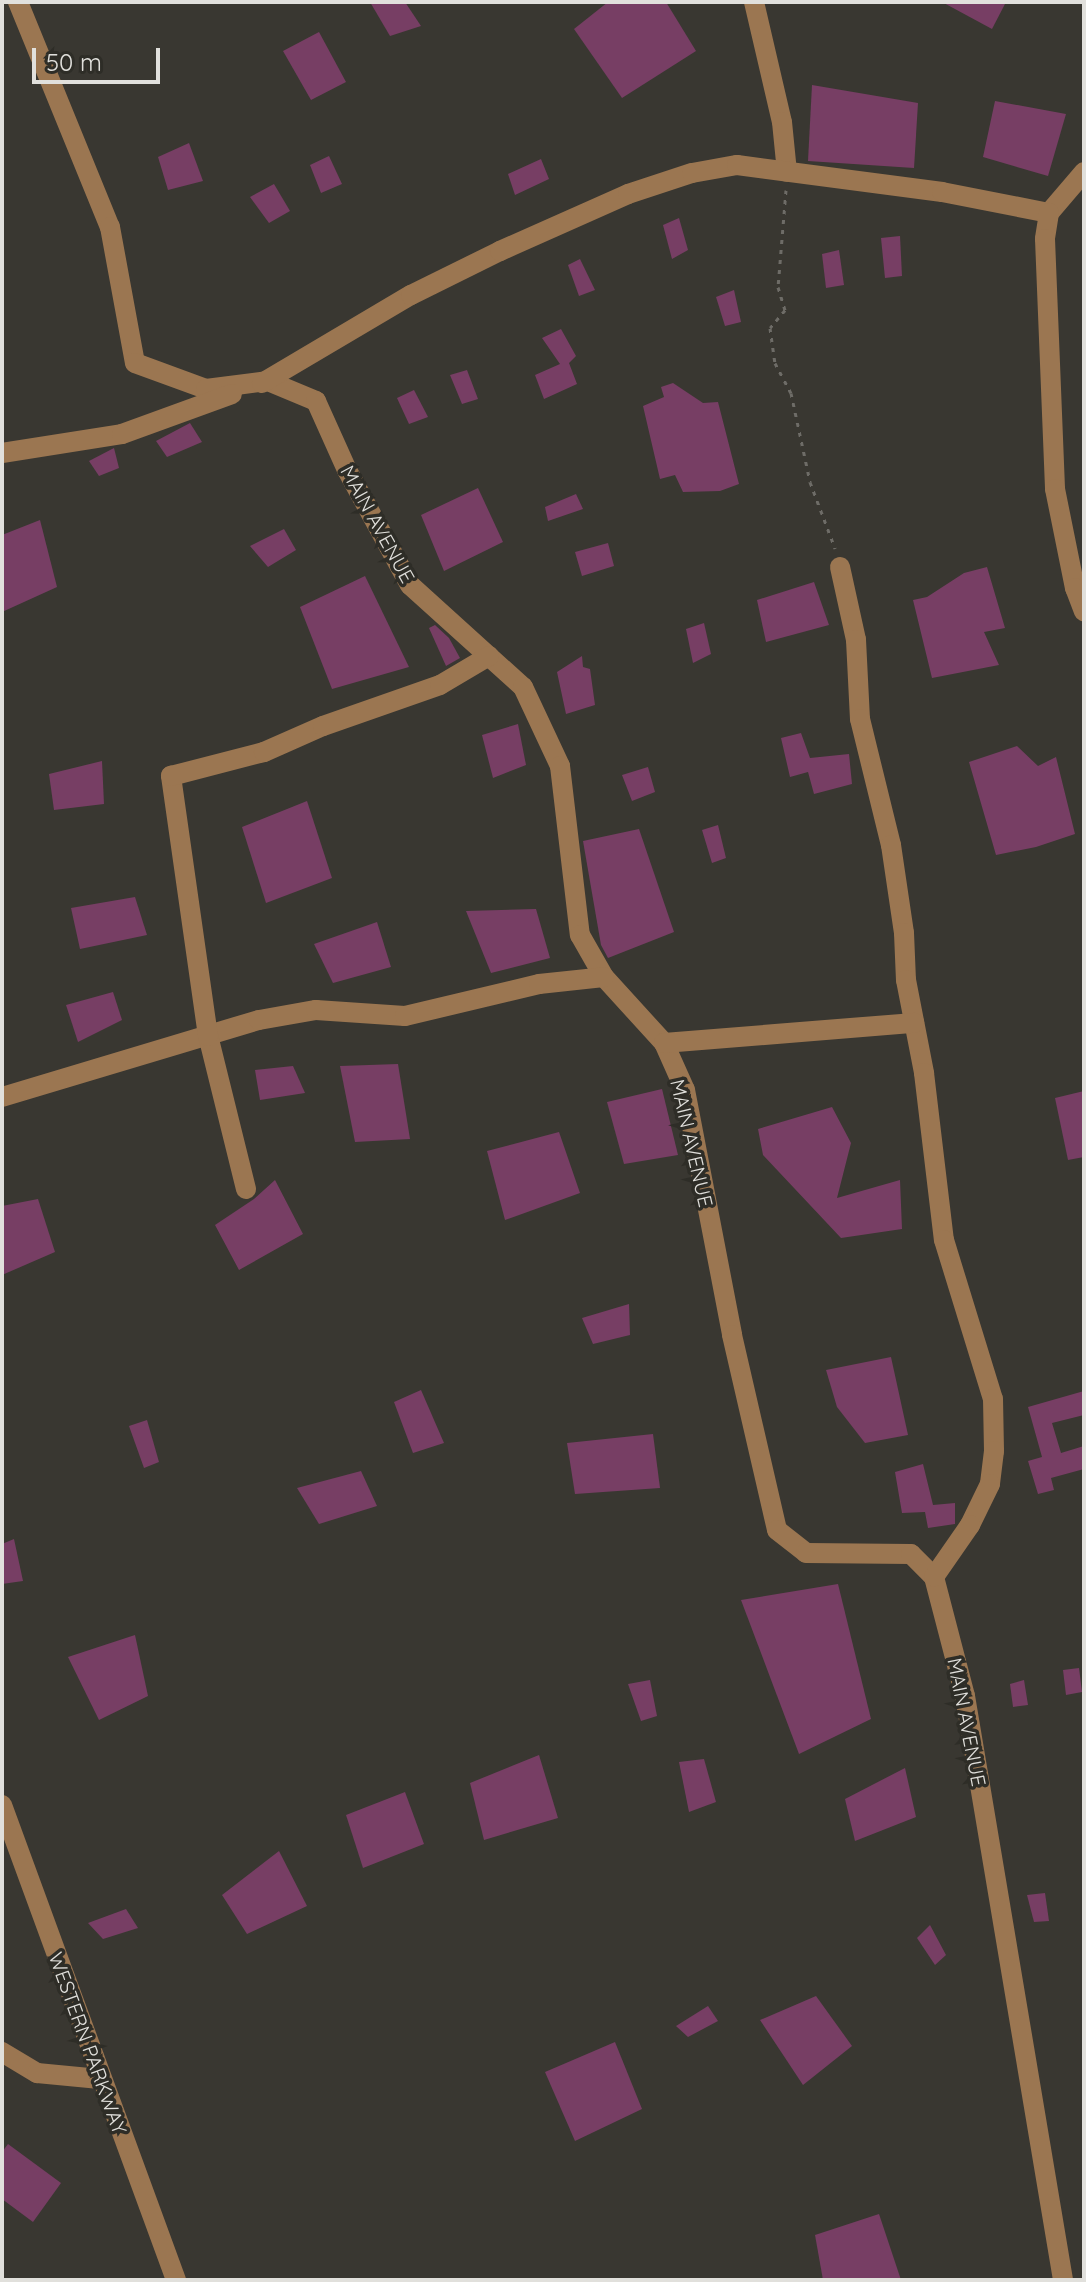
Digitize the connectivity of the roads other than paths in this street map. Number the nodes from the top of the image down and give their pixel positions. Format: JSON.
{"nodes":[{"id":1,"x":18,"y":2,"type":"edge"},
{"id":2,"x":754,"y":2,"type":"edge"},
{"id":3,"x":787,"y":172,"type":"junction"},
{"id":4,"x":1084,"y":172,"type":"edge"},
{"id":5,"x":1049,"y":213,"type":"junction"},
{"id":6,"x":268,"y":381,"type":"junction"},
{"id":7,"x":2,"y":453,"type":"edge"},
{"id":8,"x":840,"y":567,"type":"road end"},
{"id":9,"x":1084,"y":611,"type":"edge"},
{"id":10,"x":489,"y":656,"type":"junction"},
{"id":11,"x":604,"y":977,"type":"junction"},
{"id":12,"x":914,"y":1023,"type":"junction"},
{"id":13,"x":208,"y":1036,"type":"junction"},
{"id":14,"x":664,"y":1043,"type":"junction"},
{"id":15,"x":2,"y":1097,"type":"edge"},
{"id":16,"x":246,"y":1189,"type":"dead end"},
{"id":17,"x":934,"y":1577,"type":"junction"},
{"id":18,"x":2,"y":1805,"type":"edge"},
{"id":19,"x":2,"y":2052,"type":"edge"},
{"id":20,"x":100,"y":2079,"type":"junction"},
{"id":21,"x":176,"y":2280,"type":"edge"},
{"id":22,"x":1063,"y":2280,"type":"edge"}],
"edges":[{"from":1,"to":6,"type":"street","name":"MAIN AVENUE"},
{"from":2,"to":3,"type":"street"},
{"from":3,"to":5,"type":"street"},
{"from":3,"to":6,"type":"street"},
{"from":4,"to":5,"type":"street"},
{"from":5,"to":9,"type":"street"},
{"from":6,"to":7,"type":"street"},
{"from":6,"to":10,"type":"street","name":"MAIN AVENUE"},
{"from":8,"to":12,"type":"street"},
{"from":10,"to":11,"type":"street","name":"MAIN AVENUE"},
{"from":10,"to":13,"type":"street"},
{"from":11,"to":13,"type":"street"},
{"from":11,"to":14,"type":"street","name":"MAIN AVENUE"},
{"from":12,"to":14,"type":"street"},
{"from":12,"to":17,"type":"street"},
{"from":13,"to":15,"type":"street"},
{"from":13,"to":16,"type":"street"},
{"from":14,"to":17,"type":"street","name":"MAIN AVENUE"},
{"from":17,"to":22,"type":"street","name":"MAIN AVENUE"},
{"from":18,"to":20,"type":"street","name":"WESTERN PARKWAY"},
{"from":19,"to":20,"type":"street"},
{"from":20,"to":21,"type":"street","name":"WESTERN PARKWAY"}]}
